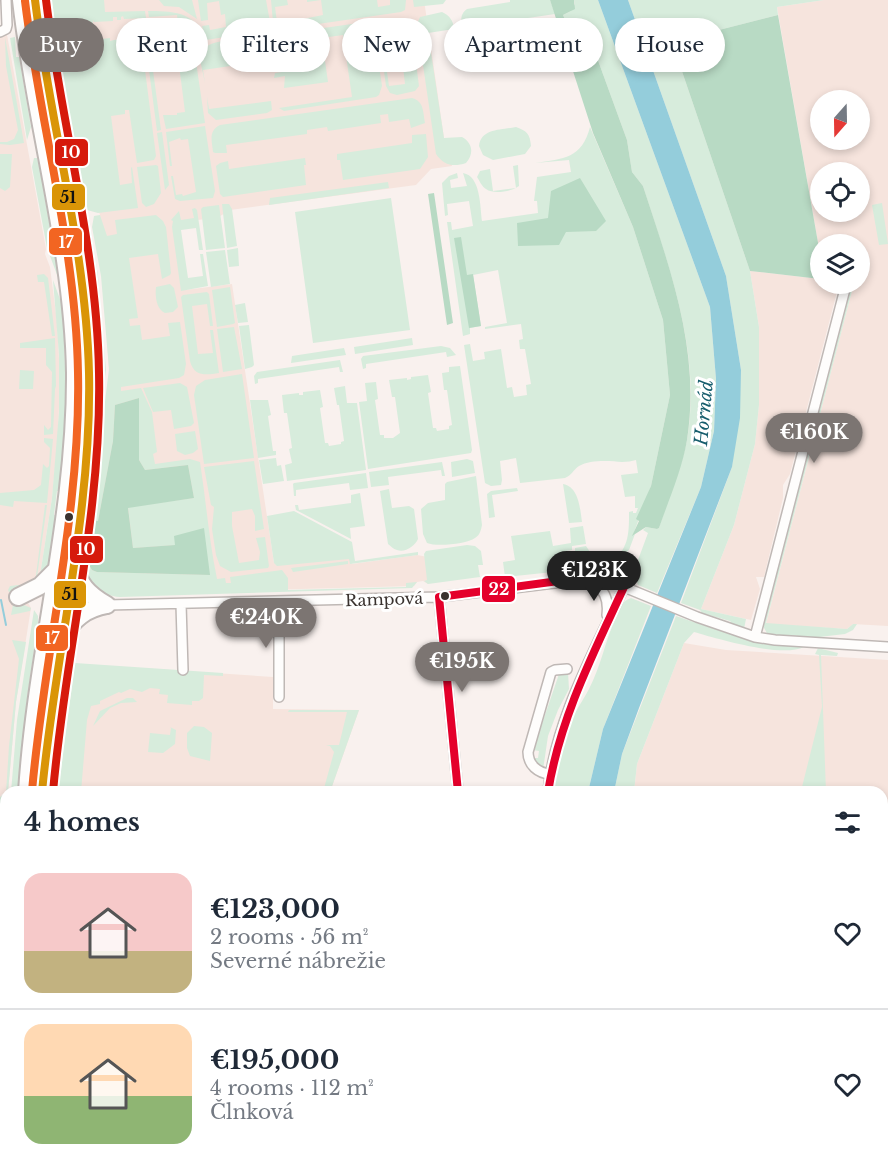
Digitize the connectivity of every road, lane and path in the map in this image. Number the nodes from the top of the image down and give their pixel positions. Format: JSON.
{"nodes":[{"id":1,"x":6,"y":0,"type":"edge"},
{"id":2,"x":21,"y":0,"type":"edge"},
{"id":3,"x":35,"y":0,"type":"edge"},
{"id":4,"x":3,"y":30,"type":"edge"},
{"id":5,"x":844,"y":294,"type":"edge"},
{"id":6,"x":64,"y":566,"type":"junction"},
{"id":7,"x":587,"y":579,"type":"junction"},
{"id":8,"x":624,"y":587,"type":"junction"},
{"id":9,"x":439,"y":597,"type":"junction"},
{"id":10,"x":279,"y":602,"type":"junction"},
{"id":11,"x":181,"y":604,"type":"junction"},
{"id":12,"x":107,"y":605,"type":"junction"},
{"id":13,"x":607,"y":620,"type":"junction"},
{"id":14,"x":46,"y":629,"type":"junction"},
{"id":15,"x":755,"y":637,"type":"junction"},
{"id":16,"x":60,"y":640,"type":"junction"},
{"id":17,"x":888,"y":647,"type":"edge"},
{"id":18,"x":567,"y":669,"type":"dead end"},
{"id":19,"x":183,"y":670,"type":"dead end"},
{"id":20,"x":279,"y":697,"type":"dead end"},
{"id":21,"x":550,"y":774,"type":"junction"},
{"id":22,"x":27,"y":786,"type":"edge"},
{"id":23,"x":43,"y":786,"type":"edge"},
{"id":24,"x":457,"y":786,"type":"edge"},
{"id":25,"x":549,"y":786,"type":"edge"}],
"edges":[{"from":1,"to":4,"type":"street"},
{"from":2,"to":6,"type":"highway"},
{"from":3,"to":6,"type":"highway"},
{"from":5,"to":15,"type":"street"},
{"from":6,"to":12,"type":"highway"},
{"from":6,"to":14,"type":"highway"},
{"from":6,"to":14,"type":"highway"},
{"from":6,"to":16,"type":"highway"},
{"from":7,"to":8,"type":"street","name":"Rampová"},
{"from":7,"to":9,"type":"street","name":"Rampová"},
{"from":7,"to":13,"type":"street"},
{"from":8,"to":13,"type":"street"},
{"from":8,"to":15,"type":"street","name":"Rampová"},
{"from":9,"to":10,"type":"street","name":"Rampová"},
{"from":9,"to":24,"type":"street"},
{"from":10,"to":11,"type":"street","name":"Rampová"},
{"from":10,"to":20,"type":"street"},
{"from":11,"to":12,"type":"street","name":"Rampová"},
{"from":11,"to":19,"type":"street"},
{"from":12,"to":16,"type":"highway"},
{"from":13,"to":21,"type":"street"},
{"from":14,"to":22,"type":"highway"},
{"from":15,"to":17,"type":"street","name":"Rampová"},
{"from":16,"to":23,"type":"highway"},
{"from":18,"to":21,"type":"street"},
{"from":21,"to":25,"type":"street"}]}
